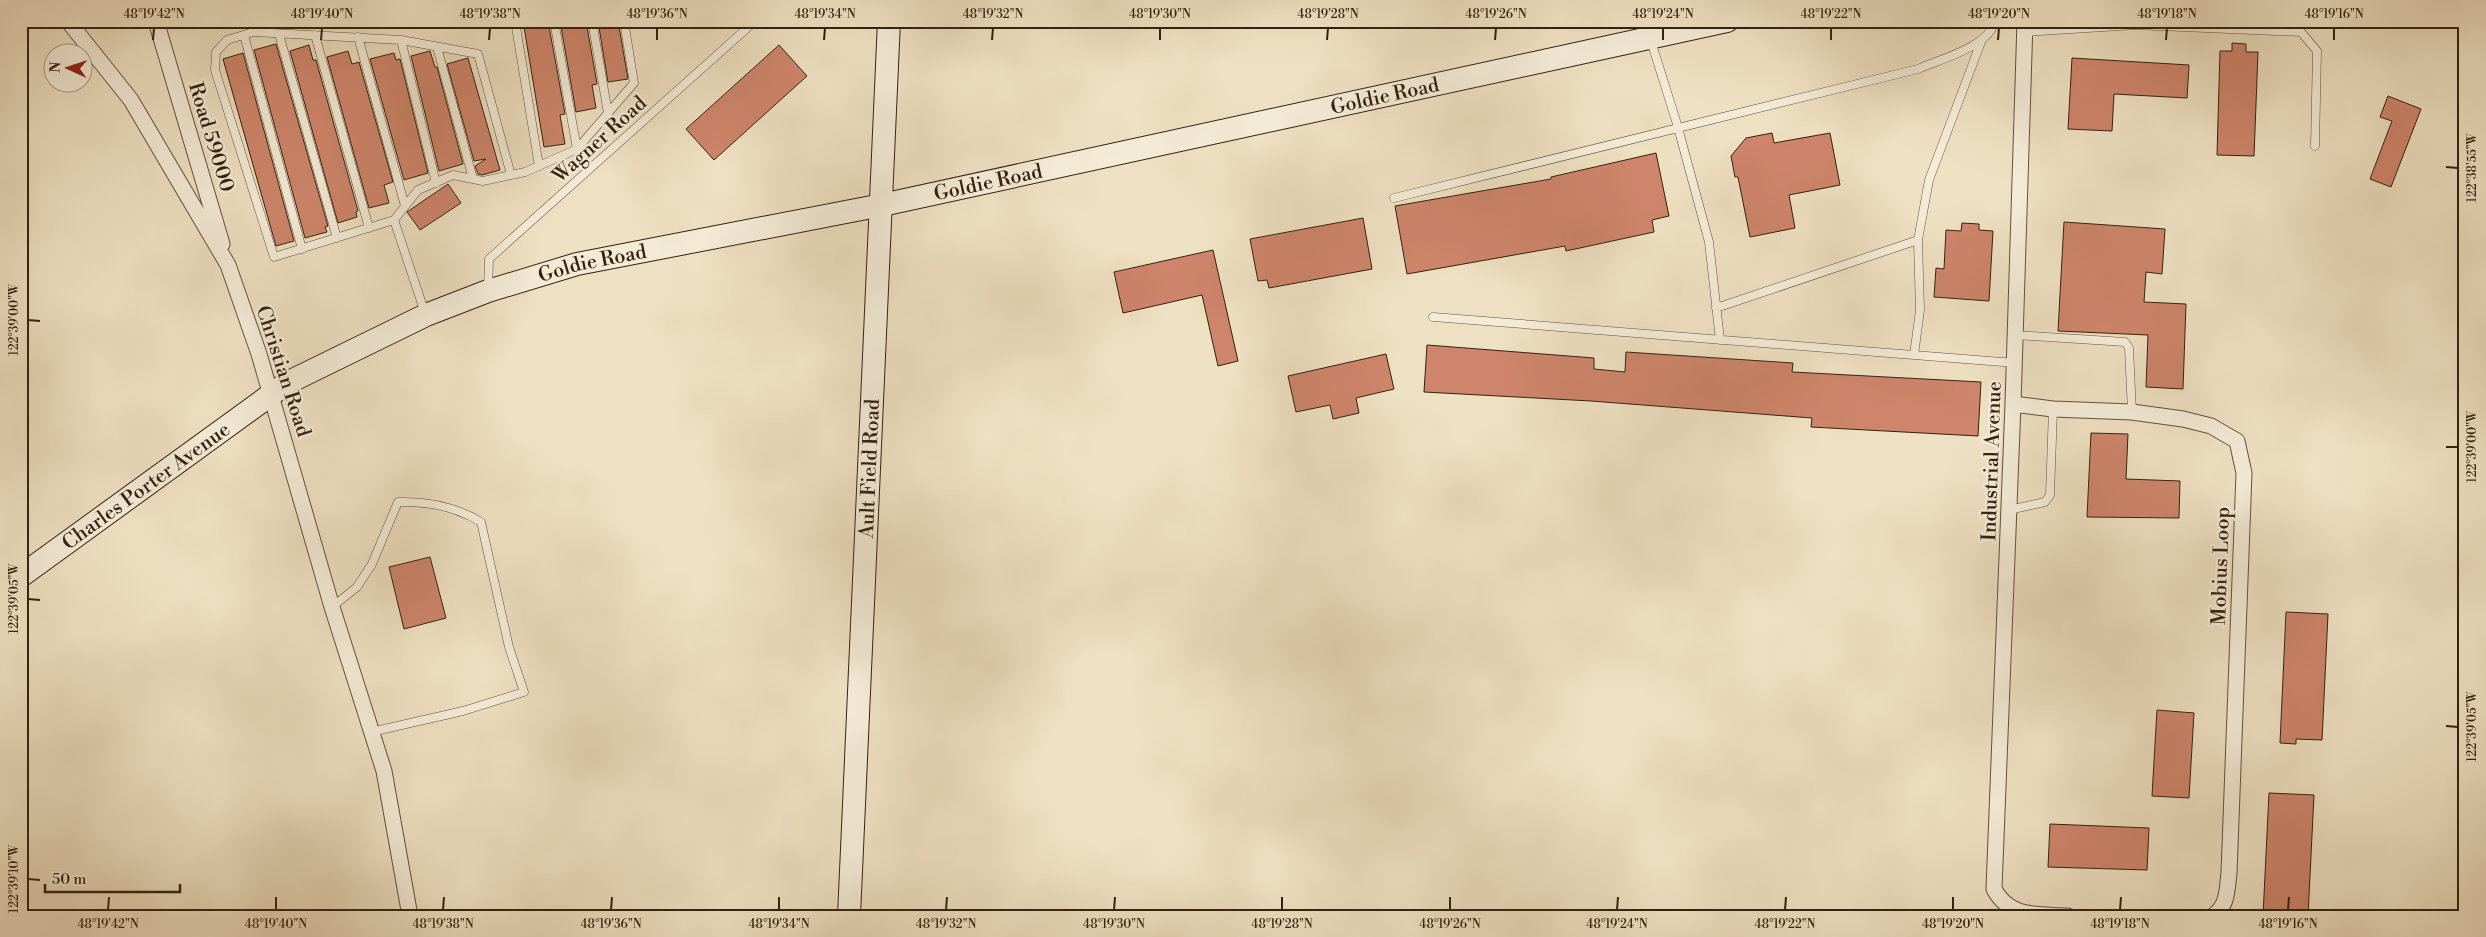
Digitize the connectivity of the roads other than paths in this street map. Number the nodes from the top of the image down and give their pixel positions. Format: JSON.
{"nodes":[{"id":1,"x":68,"y":21,"type":"edge"},
{"id":2,"x":156,"y":21,"type":"edge"},
{"id":3,"x":515,"y":21,"type":"edge"},
{"id":4,"x":554,"y":21,"type":"edge"},
{"id":5,"x":592,"y":21,"type":"edge"},
{"id":6,"x":624,"y":21,"type":"edge"},
{"id":7,"x":755,"y":21,"type":"edge"},
{"id":8,"x":889,"y":21,"type":"edge"},
{"id":9,"x":1727,"y":21,"type":"edge"},
{"id":10,"x":1995,"y":21,"type":"edge"},
{"id":11,"x":2025,"y":26,"type":"edge"},
{"id":12,"x":279,"y":34,"type":"junction"},
{"id":13,"x":244,"y":35,"type":"junction"},
{"id":14,"x":315,"y":35,"type":"junction"},
{"id":15,"x":358,"y":37,"type":"junction"},
{"id":16,"x":1650,"y":38,"type":"junction"},
{"id":17,"x":401,"y":40,"type":"junction"},
{"id":18,"x":1981,"y":42,"type":"junction"},
{"id":19,"x":437,"y":47,"type":"junction"},
{"id":20,"x":608,"y":112,"type":"junction"},
{"id":21,"x":1678,"y":128,"type":"junction"},
{"id":22,"x":2315,"y":146,"type":"dead end"},
{"id":23,"x":577,"y":149,"type":"junction"},
{"id":24,"x":539,"y":166,"type":"junction"},
{"id":25,"x":510,"y":176,"type":"junction"},
{"id":26,"x":473,"y":179,"type":"junction"},
{"id":27,"x":436,"y":183,"type":"junction"},
{"id":28,"x":1394,"y":198,"type":"dead end"},
{"id":29,"x":882,"y":205,"type":"junction"},
{"id":30,"x":405,"y":206,"type":"junction"},
{"id":31,"x":394,"y":220,"type":"junction"},
{"id":32,"x":369,"y":228,"type":"junction"},
{"id":33,"x":337,"y":238,"type":"junction"},
{"id":34,"x":1918,"y":240,"type":"junction"},
{"id":35,"x":302,"y":249,"type":"junction"},
{"id":36,"x":228,"y":265,"type":"junction"},
{"id":37,"x":488,"y":291,"type":"junction"},
{"id":38,"x":1716,"y":308,"type":"junction"},
{"id":39,"x":426,"y":315,"type":"junction"},
{"id":40,"x":1432,"y":317,"type":"dead end"},
{"id":41,"x":2015,"y":335,"type":"junction"},
{"id":42,"x":1720,"y":340,"type":"junction"},
{"id":43,"x":1914,"y":355,"type":"junction"},
{"id":44,"x":2014,"y":363,"type":"junction"},
{"id":45,"x":270,"y":396,"type":"junction"},
{"id":46,"x":2013,"y":404,"type":"junction"},
{"id":47,"x":2054,"y":409,"type":"junction"},
{"id":48,"x":2132,"y":412,"type":"junction"},
{"id":49,"x":2009,"y":510,"type":"junction"},
{"id":50,"x":21,"y":576,"type":"edge"},
{"id":51,"x":332,"y":607,"type":"junction"},
{"id":52,"x":371,"y":732,"type":"junction"},
{"id":53,"x":410,"y":916,"type":"edge"},
{"id":54,"x":849,"y":916,"type":"edge"},
{"id":55,"x":2068,"y":916,"type":"edge"},
{"id":56,"x":2213,"y":916,"type":"edge"}],
"edges":[{"from":1,"to":36,"type":"street","name":"Christian Road"},
{"from":2,"to":36,"type":"street","name":"Road 59000"},
{"from":3,"to":24,"type":"lane"},
{"from":4,"to":23,"type":"lane"},
{"from":5,"to":20,"type":"lane"},
{"from":6,"to":20,"type":"lane"},
{"from":7,"to":37,"type":"lane","name":"Wagner Road"},
{"from":8,"to":29,"type":"street","name":"Ault Field Road"},
{"from":9,"to":16,"type":"street","name":"Goldie Road"},
{"from":10,"to":18,"type":"lane"},
{"from":11,"to":22,"type":"lane"},
{"from":11,"to":41,"type":"street","name":"Industrial Avenue"},
{"from":12,"to":13,"type":"lane"},
{"from":12,"to":14,"type":"lane"},
{"from":12,"to":33,"type":"lane"},
{"from":13,"to":35,"type":"lane"},
{"from":13,"to":35,"type":"lane"},
{"from":14,"to":15,"type":"lane"},
{"from":14,"to":32,"type":"lane"},
{"from":15,"to":17,"type":"lane"},
{"from":15,"to":30,"type":"lane"},
{"from":16,"to":21,"type":"lane"},
{"from":16,"to":29,"type":"street","name":"Goldie Road"},
{"from":17,"to":19,"type":"lane"},
{"from":17,"to":27,"type":"lane"},
{"from":18,"to":21,"type":"lane"},
{"from":18,"to":34,"type":"lane"},
{"from":19,"to":25,"type":"lane"},
{"from":19,"to":26,"type":"lane"},
{"from":20,"to":23,"type":"lane"},
{"from":21,"to":28,"type":"lane"},
{"from":21,"to":38,"type":"lane"},
{"from":23,"to":24,"type":"lane"},
{"from":24,"to":25,"type":"lane"},
{"from":25,"to":26,"type":"lane"},
{"from":26,"to":27,"type":"lane"},
{"from":27,"to":30,"type":"lane"},
{"from":29,"to":37,"type":"street","name":"Goldie Road"},
{"from":29,"to":54,"type":"street","name":"Ault Field Road"},
{"from":30,"to":31,"type":"lane"},
{"from":31,"to":32,"type":"lane"},
{"from":31,"to":39,"type":"lane"},
{"from":32,"to":33,"type":"lane"},
{"from":33,"to":35,"type":"lane"},
{"from":34,"to":38,"type":"lane"},
{"from":34,"to":43,"type":"lane"},
{"from":36,"to":45,"type":"street","name":"Christian Road"},
{"from":37,"to":39,"type":"street","name":"Goldie Road"},
{"from":38,"to":42,"type":"lane"},
{"from":39,"to":45,"type":"street","name":"Goldie Road"},
{"from":40,"to":42,"type":"lane"},
{"from":41,"to":44,"type":"street","name":"Industrial Avenue"},
{"from":41,"to":48,"type":"lane"},
{"from":42,"to":43,"type":"lane"},
{"from":43,"to":44,"type":"lane"},
{"from":44,"to":46,"type":"street","name":"Industrial Avenue"},
{"from":45,"to":50,"type":"street","name":"Charles Porter Avenue"},
{"from":45,"to":51,"type":"street","name":"Christian Road"},
{"from":46,"to":47,"type":"street","name":"Mobius Loop"},
{"from":46,"to":49,"type":"street","name":"Industrial Avenue"},
{"from":47,"to":48,"type":"street","name":"Mobius Loop"},
{"from":47,"to":49,"type":"lane"},
{"from":48,"to":56,"type":"street","name":"Mobius Loop"},
{"from":49,"to":55,"type":"street","name":"Industrial Avenue"},
{"from":51,"to":52,"type":"street","name":"Christian Road"},
{"from":51,"to":52,"type":"lane"},
{"from":52,"to":53,"type":"street","name":"Christian Road"}]}
